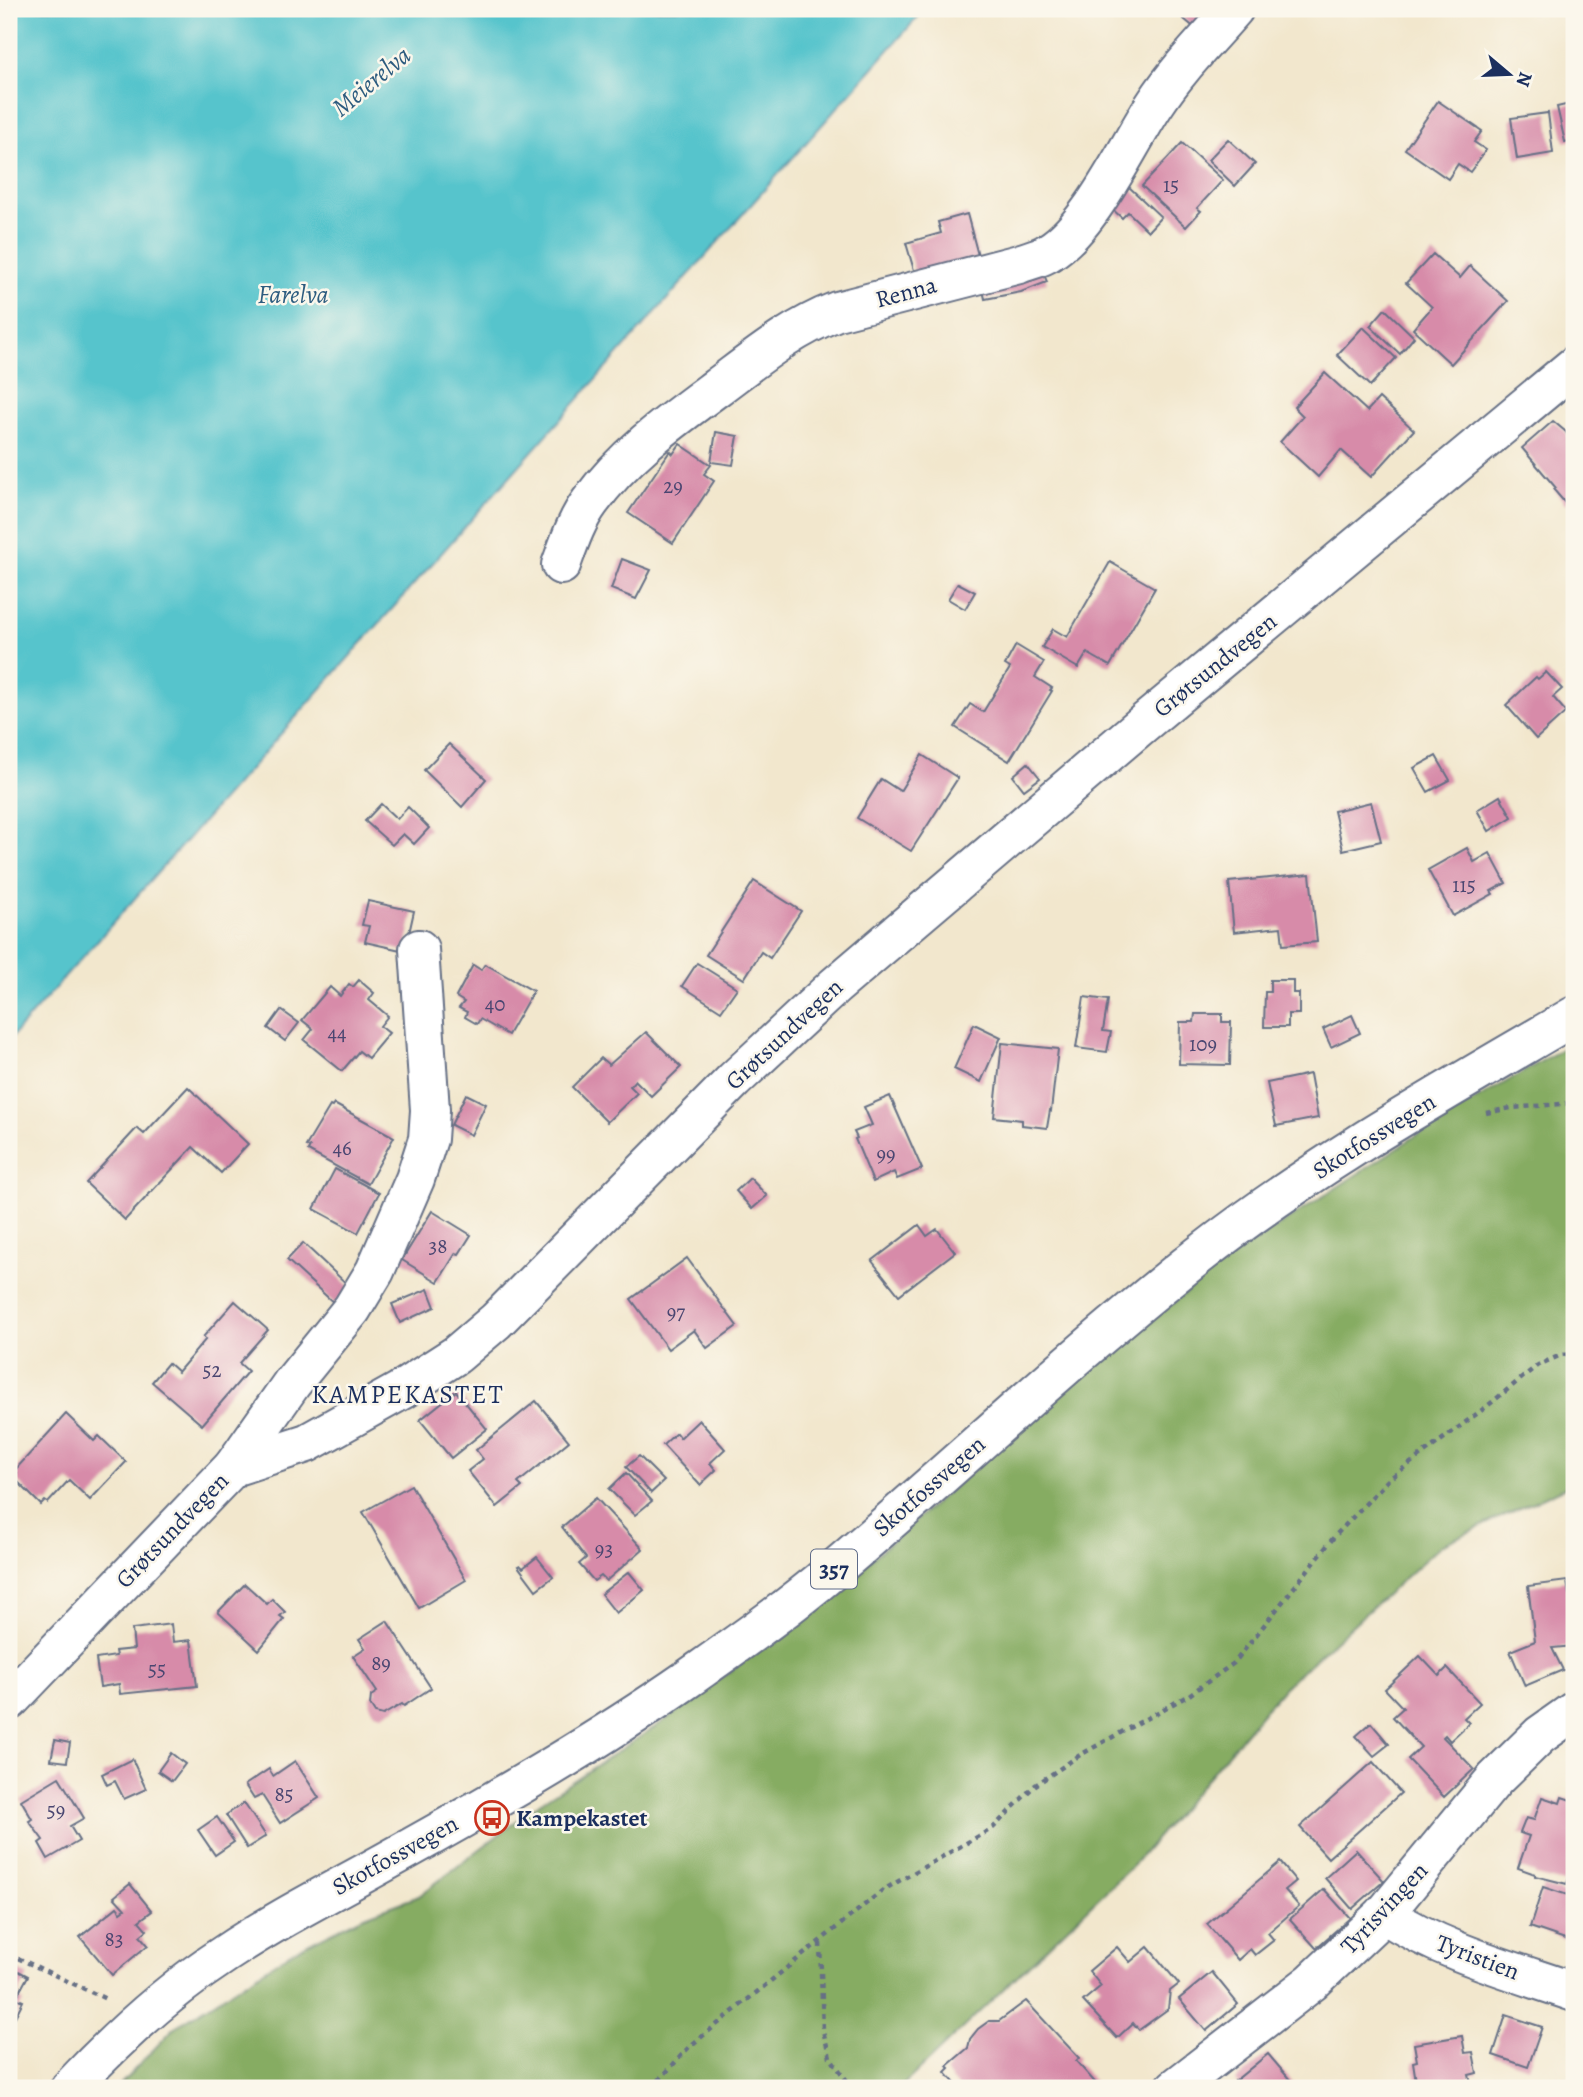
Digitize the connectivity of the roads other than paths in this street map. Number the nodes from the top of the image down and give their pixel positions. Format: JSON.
{"nodes":[{"id":1,"x":1234,"y":9,"type":"edge"},
{"id":2,"x":1574,"y":366,"type":"edge"},
{"id":3,"x":561,"y":565,"type":"dead end"},
{"id":4,"x":419,"y":949,"type":"dead end"},
{"id":5,"x":1574,"y":1016,"type":"edge"},
{"id":6,"x":233,"y":1467,"type":"junction"},
{"id":7,"x":9,"y":1701,"type":"edge"},
{"id":8,"x":1574,"y":1711,"type":"edge"},
{"id":9,"x":1384,"y":1914,"type":"junction"},
{"id":10,"x":1574,"y":1992,"type":"edge"},
{"id":11,"x":71,"y":2088,"type":"edge"},
{"id":12,"x":1175,"y":2088,"type":"edge"}],
"edges":[{"from":1,"to":3,"type":"street","name":"Renna"},
{"from":2,"to":6,"type":"street","name":"Grøtsundvegen"},
{"from":4,"to":6,"type":"street"},
{"from":5,"to":11,"type":"street","name":"Skotfossvegen","number":"357"},
{"from":6,"to":7,"type":"street","name":"Grøtsundvegen"},
{"from":8,"to":9,"type":"street","name":"Tyrisvingen"},
{"from":9,"to":10,"type":"street","name":"Tyristien"},
{"from":9,"to":12,"type":"street","name":"Tyrisvingen"}]}
